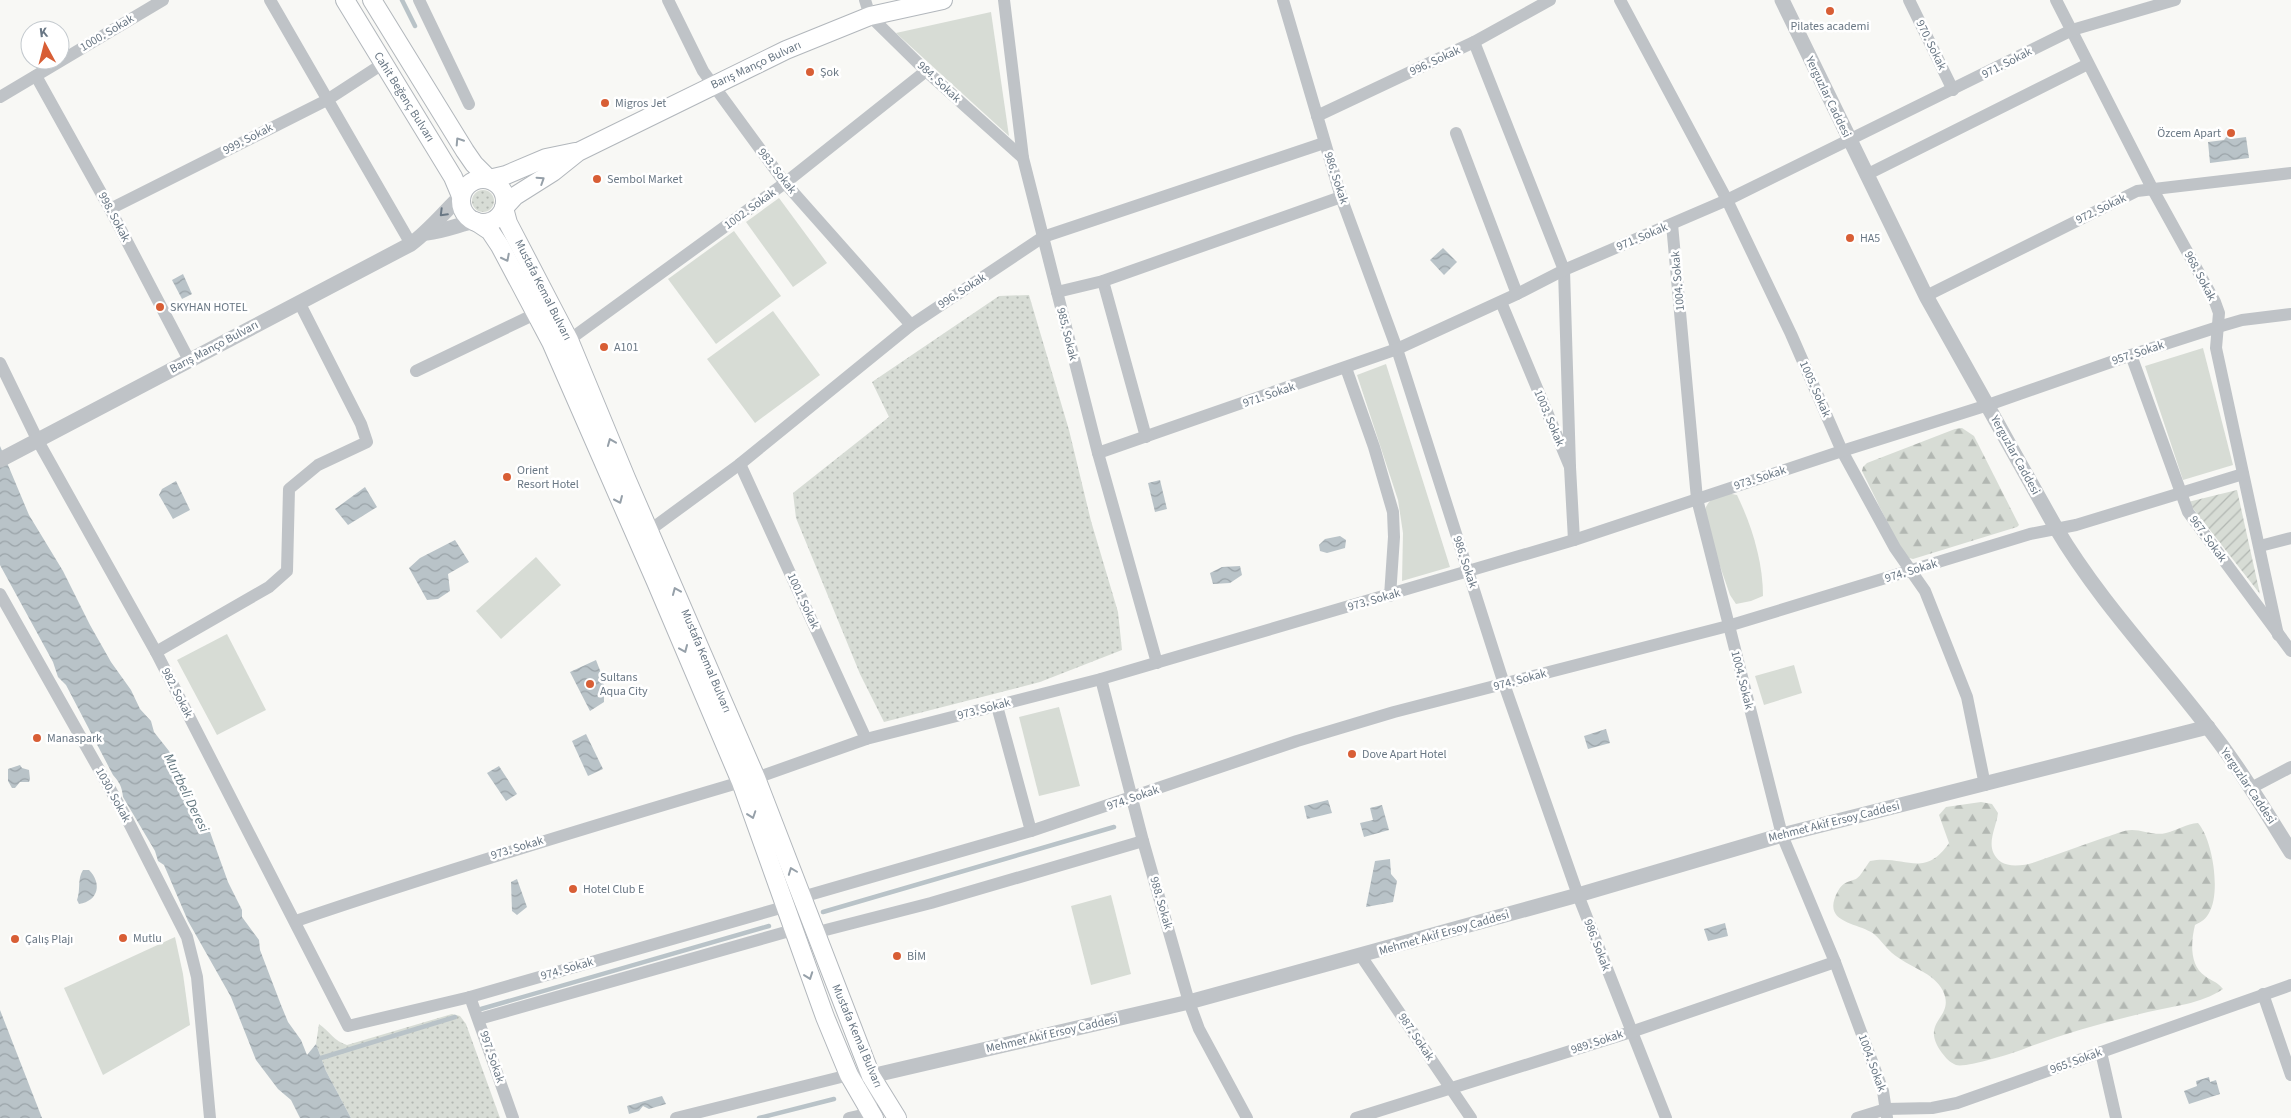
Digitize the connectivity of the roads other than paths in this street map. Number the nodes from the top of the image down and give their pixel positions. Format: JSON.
{"nodes":[{"id":1,"x":163,"y":0,"type":"edge"},
{"id":2,"x":270,"y":0,"type":"edge"},
{"id":3,"x":345,"y":0,"type":"edge"},
{"id":4,"x":372,"y":0,"type":"edge"},
{"id":5,"x":419,"y":0,"type":"edge"},
{"id":6,"x":668,"y":0,"type":"edge"},
{"id":7,"x":943,"y":0,"type":"edge"},
{"id":8,"x":1004,"y":0,"type":"edge"},
{"id":9,"x":1283,"y":0,"type":"edge"},
{"id":10,"x":1550,"y":0,"type":"edge"},
{"id":11,"x":1620,"y":0,"type":"edge"},
{"id":12,"x":1782,"y":0,"type":"edge"},
{"id":13,"x":1786,"y":0,"type":"edge"},
{"id":14,"x":1909,"y":0,"type":"edge"},
{"id":15,"x":2056,"y":0,"type":"edge"},
{"id":16,"x":2176,"y":0,"type":"edge"},
{"id":17,"x":868,"y":8,"type":"edge"},
{"id":18,"x":1794,"y":26,"type":"junction"},
{"id":19,"x":2072,"y":30,"type":"junction"},
{"id":20,"x":1474,"y":42,"type":"junction"},
{"id":21,"x":384,"y":63,"type":"junction"},
{"id":22,"x":2088,"y":64,"type":"junction"},
{"id":23,"x":926,"y":71,"type":"junction"},
{"id":24,"x":36,"y":76,"type":"junction"},
{"id":25,"x":713,"y":84,"type":"junction"},
{"id":26,"x":1953,"y":90,"type":"junction"},
{"id":27,"x":0,"y":97,"type":"edge"},
{"id":28,"x":328,"y":100,"type":"junction"},
{"id":29,"x":469,"y":104,"type":"dead end"},
{"id":30,"x":1317,"y":116,"type":"junction"},
{"id":31,"x":1456,"y":133,"type":"dead end"},
{"id":32,"x":1848,"y":139,"type":"junction"},
{"id":33,"x":1324,"y":143,"type":"junction"},
{"id":34,"x":578,"y":152,"type":"junction"},
{"id":35,"x":1023,"y":158,"type":"junction"},
{"id":36,"x":2291,"y":173,"type":"edge"},
{"id":37,"x":1866,"y":175,"type":"junction"},
{"id":38,"x":489,"y":179,"type":"junction"},
{"id":39,"x":785,"y":183,"type":"junction"},
{"id":40,"x":2152,"y":188,"type":"junction"},
{"id":41,"x":461,"y":196,"type":"junction"},
{"id":42,"x":1341,"y":196,"type":"junction"},
{"id":43,"x":1726,"y":200,"type":"junction"},
{"id":44,"x":504,"y":208,"type":"junction"},
{"id":45,"x":110,"y":209,"type":"junction"},
{"id":46,"x":475,"y":221,"type":"junction"},
{"id":47,"x":1672,"y":224,"type":"junction"},
{"id":48,"x":427,"y":233,"type":"junction"},
{"id":49,"x":1043,"y":237,"type":"junction"},
{"id":50,"x":411,"y":244,"type":"junction"},
{"id":51,"x":1564,"y":270,"type":"junction"},
{"id":52,"x":1102,"y":281,"type":"junction"},
{"id":53,"x":1057,"y":292,"type":"junction"},
{"id":54,"x":1517,"y":294,"type":"junction"},
{"id":55,"x":1926,"y":296,"type":"junction"},
{"id":56,"x":299,"y":302,"type":"junction"},
{"id":57,"x":1501,"y":302,"type":"junction"},
{"id":58,"x":535,"y":314,"type":"junction"},
{"id":59,"x":2291,"y":314,"type":"edge"},
{"id":60,"x":911,"y":325,"type":"junction"},
{"id":61,"x":2218,"y":328,"type":"junction"},
{"id":62,"x":569,"y":340,"type":"junction"},
{"id":63,"x":1397,"y":349,"type":"junction"},
{"id":64,"x":2131,"y":355,"type":"junction"},
{"id":65,"x":189,"y":360,"type":"junction"},
{"id":66,"x":0,"y":363,"type":"edge"},
{"id":67,"x":1346,"y":368,"type":"junction"},
{"id":68,"x":416,"y":371,"type":"dead end"},
{"id":69,"x":1988,"y":406,"type":"junction"},
{"id":70,"x":1146,"y":437,"type":"junction"},
{"id":71,"x":38,"y":441,"type":"junction"},
{"id":72,"x":1842,"y":451,"type":"junction"},
{"id":73,"x":1098,"y":452,"type":"junction"},
{"id":74,"x":0,"y":460,"type":"edge"},
{"id":75,"x":740,"y":464,"type":"junction"},
{"id":76,"x":1570,"y":467,"type":"junction"},
{"id":77,"x":2243,"y":474,"type":"junction"},
{"id":78,"x":2180,"y":492,"type":"junction"},
{"id":79,"x":1697,"y":499,"type":"junction"},
{"id":80,"x":2056,"y":528,"type":"junction"},
{"id":81,"x":650,"y":530,"type":"junction"},
{"id":82,"x":2291,"y":538,"type":"edge"},
{"id":83,"x":1574,"y":540,"type":"junction"},
{"id":84,"x":2260,"y":546,"type":"junction"},
{"id":85,"x":1912,"y":571,"type":"junction"},
{"id":86,"x":1468,"y":572,"type":"junction"},
{"id":87,"x":0,"y":594,"type":"edge"},
{"id":88,"x":1390,"y":596,"type":"junction"},
{"id":89,"x":1728,"y":626,"type":"junction"},
{"id":90,"x":2278,"y":635,"type":"junction"},
{"id":91,"x":2291,"y":651,"type":"edge"},
{"id":92,"x":156,"y":652,"type":"junction"},
{"id":93,"x":1157,"y":663,"type":"junction"},
{"id":94,"x":1101,"y":678,"type":"junction"},
{"id":95,"x":1504,"y":684,"type":"junction"},
{"id":96,"x":997,"y":706,"type":"junction"},
{"id":97,"x":2208,"y":726,"type":"junction"},
{"id":98,"x":866,"y":739,"type":"junction"},
{"id":99,"x":2291,"y":767,"type":"edge"},
{"id":100,"x":748,"y":780,"type":"junction"},
{"id":101,"x":1985,"y":785,"type":"junction"},
{"id":102,"x":2251,"y":788,"type":"junction"},
{"id":103,"x":1132,"y":798,"type":"junction"},
{"id":104,"x":1031,"y":831,"type":"junction"},
{"id":105,"x":1782,"y":834,"type":"junction"},
{"id":106,"x":1143,"y":841,"type":"junction"},
{"id":107,"x":2291,"y":852,"type":"edge"},
{"id":108,"x":1578,"y":895,"type":"junction"},
{"id":109,"x":802,"y":897,"type":"junction"},
{"id":110,"x":784,"y":907,"type":"junction"},
{"id":111,"x":296,"y":921,"type":"junction"},
{"id":112,"x":792,"y":930,"type":"junction"},
{"id":113,"x":814,"y":933,"type":"junction"},
{"id":114,"x":1361,"y":956,"type":"junction"},
{"id":115,"x":1835,"y":962,"type":"junction"},
{"id":116,"x":2291,"y":985,"type":"edge"},
{"id":117,"x":2264,"y":994,"type":"junction"},
{"id":118,"x":470,"y":997,"type":"junction"},
{"id":119,"x":1189,"y":1002,"type":"junction"},
{"id":120,"x":479,"y":1019,"type":"junction"},
{"id":121,"x":348,"y":1026,"type":"joint"},
{"id":122,"x":1631,"y":1032,"type":"junction"},
{"id":123,"x":2101,"y":1052,"type":"junction"},
{"id":124,"x":2291,"y":1074,"type":"edge"},
{"id":125,"x":849,"y":1075,"type":"junction"},
{"id":126,"x":871,"y":1076,"type":"junction"},
{"id":127,"x":1451,"y":1089,"type":"junction"},
{"id":128,"x":1943,"y":1112,"type":"edge"},
{"id":129,"x":1887,"y":1113,"type":"edge"},
{"id":130,"x":873,"y":1116,"type":"edge"},
{"id":131,"x":210,"y":1118,"type":"edge"},
{"id":132,"x":513,"y":1118,"type":"edge"},
{"id":133,"x":676,"y":1118,"type":"edge"},
{"id":134,"x":849,"y":1118,"type":"edge"},
{"id":135,"x":898,"y":1118,"type":"edge"},
{"id":136,"x":1247,"y":1118,"type":"edge"},
{"id":137,"x":1356,"y":1118,"type":"edge"},
{"id":138,"x":1471,"y":1118,"type":"edge"},
{"id":139,"x":1666,"y":1118,"type":"edge"},
{"id":140,"x":1856,"y":1118,"type":"edge"},
{"id":141,"x":2116,"y":1118,"type":"edge"}],
"edges":[{"from":1,"to":24,"type":"street","name":"1000. Sokak"},
{"from":2,"to":28,"type":"street"},
{"from":3,"to":21,"type":"main road","name":"Cahit Beğenç Bulvarı"},
{"from":38,"to":4,"type":"main road","name":"Cahit Beğenç Bulvarı","one_way":true},
{"from":5,"to":29,"type":"street"},
{"from":6,"to":25,"type":"street","name":"983. Sokak"},
{"from":7,"to":17,"type":"main road","name":"Barış Manço Bulvarı"},
{"from":8,"to":35,"type":"street","name":"985. Sokak"},
{"from":9,"to":30,"type":"street","name":"986. Sokak"},
{"from":10,"to":20,"type":"street","name":"996. Sokak"},
{"from":11,"to":43,"type":"street","name":"1005. Sokak"},
{"from":12,"to":18,"type":"street"},
{"from":13,"to":18,"type":"street"},
{"from":14,"to":26,"type":"street","name":"970. Sokak"},
{"from":15,"to":19,"type":"street","name":"968. Sokak"},
{"from":16,"to":19,"type":"street","name":"971. Sokak"},
{"from":17,"to":23,"type":"street","name":"984. Sokak"},
{"from":17,"to":25,"type":"main road","name":"Barış Manço Bulvarı"},
{"from":18,"to":32,"type":"street","name":"Yerguzlar Caddesi"},
{"from":19,"to":22,"type":"street","name":"968. Sokak"},
{"from":19,"to":26,"type":"street","name":"971. Sokak"},
{"from":20,"to":30,"type":"street","name":"996. Sokak"},
{"from":20,"to":51,"type":"street"},
{"from":21,"to":28,"type":"street","name":"999. Sokak"},
{"from":21,"to":41,"type":"main road","name":"Cahit Beğenç Bulvarı"},
{"from":22,"to":37,"type":"street"},
{"from":22,"to":40,"type":"street","name":"968. Sokak"},
{"from":23,"to":35,"type":"street","name":"984. Sokak"},
{"from":23,"to":39,"type":"street","name":"1002. Sokak"},
{"from":24,"to":27,"type":"street","name":"1000. Sokak"},
{"from":24,"to":45,"type":"street","name":"998. Sokak"},
{"from":25,"to":34,"type":"main road","name":"Barış Manço Bulvarı"},
{"from":25,"to":39,"type":"street","name":"983. Sokak"},
{"from":26,"to":32,"type":"street","name":"971. Sokak"},
{"from":28,"to":45,"type":"street","name":"999. Sokak"},
{"from":28,"to":50,"type":"street"},
{"from":30,"to":33,"type":"street","name":"986. Sokak"},
{"from":31,"to":54,"type":"street"},
{"from":32,"to":37,"type":"street","name":"Yerguzlar Caddesi"},
{"from":32,"to":43,"type":"street","name":"971. Sokak"},
{"from":33,"to":42,"type":"street","name":"986. Sokak"},
{"from":33,"to":49,"type":"street","name":"996. Sokak"},
{"from":34,"to":38,"type":"main road","name":"Barış Manço Bulvarı"},
{"from":44,"to":34,"type":"main road","name":"Barış Manço Bulvarı","one_way":true},
{"from":35,"to":49,"type":"street","name":"985. Sokak"},
{"from":36,"to":40,"type":"street","name":"972. Sokak"},
{"from":37,"to":55,"type":"street","name":"Yerguzlar Caddesi"},
{"from":38,"to":41,"type":"main road"},
{"from":38,"to":44,"type":"main road"},
{"from":39,"to":60,"type":"street","name":"983. Sokak"},
{"from":39,"to":62,"type":"street","name":"1002. Sokak"},
{"from":40,"to":55,"type":"street","name":"972. Sokak"},
{"from":40,"to":61,"type":"street","name":"968. Sokak"},
{"from":41,"to":46,"type":"main road"},
{"from":41,"to":48,"type":"street","name":"Barış Manço Bulvarı","one_way":true},
{"from":42,"to":52,"type":"street"},
{"from":42,"to":63,"type":"street","name":"986. Sokak"},
{"from":43,"to":47,"type":"street","name":"971. Sokak"},
{"from":43,"to":72,"type":"street","name":"1005. Sokak"},
{"from":44,"to":46,"type":"main road"},
{"from":44,"to":62,"type":"main road","name":"Mustafa Kemal Bulvarı"},
{"from":45,"to":65,"type":"street","name":"998. Sokak"},
{"from":46,"to":48,"type":"street","name":"Barış Manço Bulvarı"},
{"from":46,"to":58,"type":"main road","name":"Mustafa Kemal Bulvarı","one_way":true},
{"from":47,"to":51,"type":"street","name":"971. Sokak"},
{"from":47,"to":79,"type":"street","name":"1004. Sokak"},
{"from":48,"to":50,"type":"street","name":"Barış Manço Bulvarı"},
{"from":49,"to":53,"type":"street","name":"985. Sokak"},
{"from":49,"to":60,"type":"street","name":"996. Sokak"},
{"from":50,"to":56,"type":"street","name":"Barış Manço Bulvarı"},
{"from":51,"to":54,"type":"street","name":"971. Sokak"},
{"from":51,"to":76,"type":"street"},
{"from":52,"to":53,"type":"street"},
{"from":52,"to":70,"type":"street"},
{"from":53,"to":73,"type":"street","name":"985. Sokak"},
{"from":54,"to":57,"type":"street","name":"971. Sokak"},
{"from":55,"to":69,"type":"street","name":"Yerguzlar Caddesi"},
{"from":56,"to":65,"type":"street","name":"Barış Manço Bulvarı"},
{"from":56,"to":92,"type":"street"},
{"from":57,"to":63,"type":"street","name":"971. Sokak"},
{"from":57,"to":76,"type":"street","name":"1003. Sokak"},
{"from":58,"to":68,"type":"street"},
{"from":58,"to":100,"type":"main road","name":"Mustafa Kemal Bulvarı","one_way":true},
{"from":59,"to":61,"type":"street","name":"957. Sokak"},
{"from":60,"to":75,"type":"street","name":"996. Sokak"},
{"from":61,"to":64,"type":"street","name":"957. Sokak"},
{"from":61,"to":77,"type":"street","name":"968. Sokak"},
{"from":81,"to":62,"type":"main road","name":"Mustafa Kemal Bulvarı","one_way":true},
{"from":63,"to":67,"type":"street","name":"971. Sokak"},
{"from":63,"to":86,"type":"street","name":"986. Sokak"},
{"from":64,"to":69,"type":"street","name":"957. Sokak"},
{"from":64,"to":78,"type":"street","name":"967. Sokak"},
{"from":65,"to":71,"type":"street","name":"Barış Manço Bulvarı"},
{"from":66,"to":71,"type":"street","name":"982. Sokak"},
{"from":67,"to":70,"type":"street","name":"971. Sokak"},
{"from":67,"to":88,"type":"street"},
{"from":69,"to":72,"type":"street","name":"973. Sokak"},
{"from":69,"to":80,"type":"street","name":"Yerguzlar Caddesi"},
{"from":70,"to":73,"type":"street","name":"971. Sokak"},
{"from":71,"to":74,"type":"street","name":"Barış Manço Bulvarı"},
{"from":71,"to":92,"type":"street","name":"982. Sokak"},
{"from":72,"to":79,"type":"street","name":"973. Sokak"},
{"from":72,"to":85,"type":"street","name":"1005. Sokak"},
{"from":73,"to":93,"type":"street","name":"985. Sokak"},
{"from":75,"to":81,"type":"street","name":"996. Sokak"},
{"from":75,"to":98,"type":"street","name":"1001. Sokak"},
{"from":76,"to":83,"type":"street","name":"1003. Sokak"},
{"from":77,"to":78,"type":"street","name":"974. Sokak"},
{"from":77,"to":84,"type":"street","name":"968. Sokak"},
{"from":78,"to":80,"type":"street","name":"974. Sokak"},
{"from":78,"to":90,"type":"street","name":"967. Sokak"},
{"from":79,"to":83,"type":"street","name":"973. Sokak"},
{"from":79,"to":89,"type":"street","name":"1004. Sokak"},
{"from":80,"to":85,"type":"street","name":"974. Sokak"},
{"from":80,"to":97,"type":"street","name":"Yerguzlar Caddesi"},
{"from":100,"to":81,"type":"main road","name":"Mustafa Kemal Bulvarı","one_way":true},
{"from":82,"to":84,"type":"street"},
{"from":83,"to":86,"type":"street","name":"973. Sokak"},
{"from":84,"to":90,"type":"street","name":"968. Sokak"},
{"from":85,"to":89,"type":"street","name":"974. Sokak"},
{"from":85,"to":101,"type":"street","name":"1005. Sokak"},
{"from":86,"to":88,"type":"street","name":"973. Sokak"},
{"from":86,"to":95,"type":"street","name":"986. Sokak"},
{"from":87,"to":131,"type":"street","name":"1030. Sokak"},
{"from":88,"to":93,"type":"street","name":"973. Sokak"},
{"from":89,"to":95,"type":"street","name":"974. Sokak"},
{"from":89,"to":105,"type":"street","name":"1004. Sokak"},
{"from":90,"to":91,"type":"street","name":"967. Sokak"},
{"from":92,"to":111,"type":"street","name":"982. Sokak"},
{"from":93,"to":94,"type":"street","name":"973. Sokak"},
{"from":94,"to":96,"type":"street","name":"973. Sokak"},
{"from":94,"to":103,"type":"street","name":"988. Sokak"},
{"from":95,"to":103,"type":"street","name":"974. Sokak"},
{"from":95,"to":108,"type":"street","name":"986. Sokak"},
{"from":96,"to":98,"type":"street","name":"973. Sokak"},
{"from":96,"to":104,"type":"street"},
{"from":97,"to":101,"type":"street","name":"Mehmet Akif Ersoy Caddesi"},
{"from":97,"to":102,"type":"street","name":"Yerguzlar Caddesi"},
{"from":98,"to":100,"type":"street","name":"973. Sokak"},
{"from":99,"to":102,"type":"street"},
{"from":109,"to":100,"type":"main road","name":"Mustafa Kemal Bulvarı","one_way":true},
{"from":100,"to":110,"type":"main road","name":"Mustafa Kemal Bulvarı","one_way":true},
{"from":100,"to":111,"type":"street","name":"973. Sokak"},
{"from":101,"to":105,"type":"street","name":"Mehmet Akif Ersoy Caddesi"},
{"from":102,"to":107,"type":"street","name":"Yerguzlar Caddesi"},
{"from":103,"to":104,"type":"street","name":"974. Sokak"},
{"from":103,"to":106,"type":"street","name":"988. Sokak"},
{"from":104,"to":109,"type":"street","name":"974. Sokak"},
{"from":105,"to":108,"type":"street","name":"Mehmet Akif Ersoy Caddesi"},
{"from":105,"to":115,"type":"street","name":"1004. Sokak"},
{"from":106,"to":113,"type":"street"},
{"from":106,"to":119,"type":"street","name":"988. Sokak"},
{"from":108,"to":114,"type":"street","name":"Mehmet Akif Ersoy Caddesi"},
{"from":108,"to":122,"type":"street","name":"986. Sokak"},
{"from":109,"to":113,"type":"main road","name":"Mustafa Kemal Bulvarı"},
{"from":110,"to":112,"type":"main road","name":"Mustafa Kemal Bulvarı"},
{"from":110,"to":118,"type":"street","name":"974. Sokak"},
{"from":111,"to":121,"type":"street","name":"982. Sokak"},
{"from":112,"to":120,"type":"street"},
{"from":112,"to":125,"type":"main road","name":"Mustafa Kemal Bulvarı","one_way":true},
{"from":113,"to":126,"type":"main road","name":"Mustafa Kemal Bulvarı"},
{"from":114,"to":119,"type":"street","name":"Mehmet Akif Ersoy Caddesi"},
{"from":114,"to":127,"type":"street","name":"987. Sokak"},
{"from":115,"to":122,"type":"street","name":"989. Sokak"},
{"from":115,"to":129,"type":"street","name":"1004. Sokak"},
{"from":116,"to":117,"type":"street","name":"965. Sokak"},
{"from":117,"to":123,"type":"street","name":"965. Sokak"},
{"from":117,"to":124,"type":"street"},
{"from":118,"to":120,"type":"street","name":"997. Sokak"},
{"from":118,"to":121,"type":"street","name":"974. Sokak"},
{"from":119,"to":126,"type":"street","name":"Mehmet Akif Ersoy Caddesi"},
{"from":119,"to":136,"type":"street","name":"988. Sokak"},
{"from":120,"to":132,"type":"street","name":"997. Sokak"},
{"from":122,"to":127,"type":"street","name":"989. Sokak"},
{"from":122,"to":139,"type":"street","name":"986. Sokak"},
{"from":123,"to":128,"type":"street","name":"965. Sokak"},
{"from":123,"to":141,"type":"street"},
{"from":125,"to":126,"type":"street","name":"Mehmet Akif Ersoy Caddesi"},
{"from":125,"to":130,"type":"main road","name":"Mustafa Kemal Bulvarı"},
{"from":125,"to":133,"type":"street","name":"Mehmet Akif Ersoy Caddesi"},
{"from":126,"to":130,"type":"street"},
{"from":126,"to":135,"type":"main road","name":"Mustafa Kemal Bulvarı"},
{"from":127,"to":137,"type":"street","name":"989. Sokak"},
{"from":127,"to":138,"type":"street","name":"987. Sokak"},
{"from":128,"to":129,"type":"street","name":"965. Sokak"},
{"from":129,"to":140,"type":"street","name":"965. Sokak"},
{"from":130,"to":134,"type":"street"}]}
